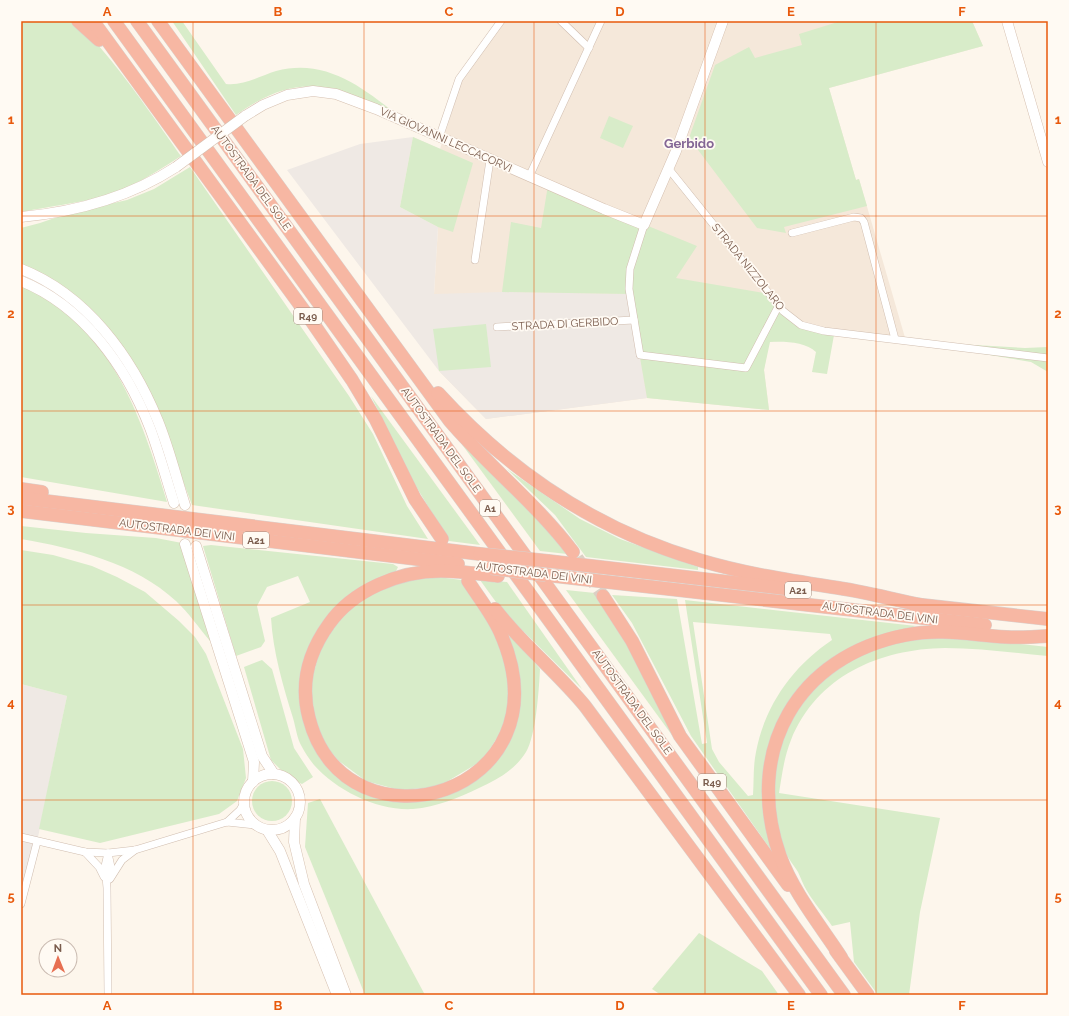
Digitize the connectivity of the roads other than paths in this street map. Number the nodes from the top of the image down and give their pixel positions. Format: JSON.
{"nodes":[{"id":1,"x":78,"y":21,"type":"edge"},
{"id":2,"x":93,"y":21,"type":"edge"},
{"id":3,"x":114,"y":21,"type":"edge"},
{"id":4,"x":137,"y":21,"type":"edge"},
{"id":5,"x":158,"y":21,"type":"edge"},
{"id":6,"x":501,"y":21,"type":"edge"},
{"id":7,"x":561,"y":21,"type":"edge"},
{"id":8,"x":601,"y":21,"type":"edge"},
{"id":9,"x":723,"y":21,"type":"edge"},
{"id":10,"x":1007,"y":21,"type":"edge"},
{"id":11,"x":588,"y":48,"type":"junction"},
{"id":12,"x":155,"y":105,"type":"junction"},
{"id":13,"x":439,"y":138,"type":"junction"},
{"id":14,"x":490,"y":160,"type":"junction"},
{"id":15,"x":1048,"y":162,"type":"edge"},
{"id":16,"x":668,"y":168,"type":"junction"},
{"id":17,"x":529,"y":177,"type":"junction"},
{"id":18,"x":23,"y":220,"type":"edge"},
{"id":19,"x":644,"y":225,"type":"junction"},
{"id":20,"x":792,"y":233,"type":"dead end"},
{"id":21,"x":475,"y":260,"type":"dead end"},
{"id":22,"x":21,"y":269,"type":"edge"},
{"id":23,"x":21,"y":281,"type":"edge"},
{"id":24,"x":361,"y":300,"type":"junction"},
{"id":25,"x":779,"y":305,"type":"junction"},
{"id":26,"x":634,"y":320,"type":"junction"},
{"id":27,"x":497,"y":328,"type":"dead end"},
{"id":28,"x":895,"y":339,"type":"junction"},
{"id":29,"x":1048,"y":358,"type":"edge"},
{"id":30,"x":21,"y":489,"type":"edge"},
{"id":31,"x":21,"y":498,"type":"edge"},
{"id":32,"x":174,"y":503,"type":"dead end"},
{"id":33,"x":185,"y":505,"type":"dead end"},
{"id":34,"x":21,"y":511,"type":"edge"},
{"id":35,"x":213,"y":521,"type":"junction"},
{"id":36,"x":442,"y":539,"type":"dead end"},
{"id":37,"x":185,"y":544,"type":"dead end"},
{"id":38,"x":196,"y":546,"type":"dead end"},
{"id":39,"x":573,"y":552,"type":"tunnel mouth"},
{"id":40,"x":494,"y":572,"type":"junction"},
{"id":41,"x":603,"y":596,"type":"tunnel mouth"},
{"id":42,"x":921,"y":605,"type":"junction"},
{"id":43,"x":1048,"y":619,"type":"edge"},
{"id":44,"x":1048,"y":633,"type":"edge"},
{"id":45,"x":1048,"y":636,"type":"edge"},
{"id":46,"x":274,"y":774,"type":"junction"},
{"id":47,"x":253,"y":782,"type":"junction"},
{"id":48,"x":244,"y":803,"type":"junction"},
{"id":49,"x":295,"y":818,"type":"junction"},
{"id":50,"x":227,"y":822,"type":"junction"},
{"id":51,"x":255,"y":825,"type":"junction"},
{"id":52,"x":267,"y":830,"type":"junction"},
{"id":53,"x":21,"y":837,"type":"edge"},
{"id":54,"x":37,"y":842,"type":"junction"},
{"id":55,"x":135,"y":850,"type":"junction"},
{"id":56,"x":85,"y":852,"type":"junction"},
{"id":57,"x":108,"y":853,"type":"junction"},
{"id":58,"x":107,"y":879,"type":"junction"},
{"id":59,"x":720,"y":890,"type":"junction"},
{"id":60,"x":21,"y":904,"type":"edge"},
{"id":61,"x":841,"y":957,"type":"junction"},
{"id":62,"x":108,"y":995,"type":"edge"},
{"id":63,"x":337,"y":995,"type":"edge"},
{"id":64,"x":346,"y":995,"type":"edge"},
{"id":65,"x":791,"y":995,"type":"edge"},
{"id":66,"x":799,"y":995,"type":"edge"},
{"id":67,"x":821,"y":995,"type":"edge"},
{"id":68,"x":844,"y":995,"type":"edge"},
{"id":69,"x":868,"y":995,"type":"edge"}],
"edges":[{"from":1,"to":12,"type":"highway"},
{"from":2,"to":12,"type":"highway","number":"R49"},
{"from":3,"to":67,"type":"highway","name":"AUTOSTRADA DEL SOLE","number":"A1"},
{"from":4,"to":68,"type":"highway","name":"AUTOSTRADA DEL SOLE","number":"A1"},
{"from":5,"to":24,"type":"highway"},
{"from":6,"to":13,"type":"street"},
{"from":7,"to":11,"type":"street"},
{"from":8,"to":11,"type":"street"},
{"from":9,"to":16,"type":"main road","name":"STRADA DI GERBIDO"},
{"from":10,"to":15,"type":"main road"},
{"from":11,"to":17,"type":"street"},
{"from":12,"to":36,"type":"highway","number":"R49"},
{"from":13,"to":14,"type":"main road","name":"VIA GIOVANNI LECCACORVI"},
{"from":13,"to":18,"type":"main road","name":"VIA GIOVANNI LECCACORVI","bridge":true},
{"from":14,"to":17,"type":"main road","name":"VIA GIOVANNI LECCACORVI"},
{"from":14,"to":21,"type":"street"},
{"from":16,"to":19,"type":"main road","name":"STRADA DI GERBIDO"},
{"from":16,"to":25,"type":"street","name":"STRADA NIZZOLARO"},
{"from":17,"to":19,"type":"main road","name":"VIA GIOVANNI LECCACORVI"},
{"from":19,"to":26,"type":"street","name":"STRADA DI GERBIDO"},
{"from":20,"to":28,"type":"street"},
{"from":22,"to":33,"type":"main road"},
{"from":23,"to":32,"type":"main road"},
{"from":24,"to":39,"type":"highway"},
{"from":24,"to":42,"type":"highway"},
{"from":25,"to":26,"type":"street","name":"STRADA DI GERBIDO"},
{"from":25,"to":28,"type":"street","name":"STRADA NIZZOLARO"},
{"from":26,"to":27,"type":"street","name":"STRADA DI GERBIDO"},
{"from":28,"to":29,"type":"street","name":"STRADA NIZZOLARO"},
{"from":30,"to":35,"type":"highway"},
{"from":31,"to":35,"type":"highway","name":"AUTOSTRADA DEI VINI","number":"A21"},
{"from":34,"to":40,"type":"highway","name":"AUTOSTRADA DEI VINI","number":"A21"},
{"from":35,"to":42,"type":"highway","name":"AUTOSTRADA DEI VINI","number":"A21","bridge":true},
{"from":37,"to":47,"type":"main road"},
{"from":38,"to":46,"type":"main road"},
{"from":40,"to":44,"type":"highway","name":"AUTOSTRADA DEI VINI","number":"A21","bridge":true},
{"from":40,"to":59,"type":"highway"},
{"from":41,"to":61,"type":"highway","number":"R49"},
{"from":42,"to":43,"type":"highway","name":"AUTOSTRADA DEI VINI","number":"A21"},
{"from":45,"to":61,"type":"highway"},
{"from":46,"to":47,"type":"main road"},
{"from":46,"to":49,"type":"main road"},
{"from":47,"to":48,"type":"main road"},
{"from":48,"to":50,"type":"street"},
{"from":48,"to":51,"type":"main road"},
{"from":49,"to":52,"type":"main road"},
{"from":49,"to":64,"type":"main road"},
{"from":50,"to":51,"type":"street"},
{"from":50,"to":55,"type":"street"},
{"from":51,"to":52,"type":"main road"},
{"from":52,"to":63,"type":"main road"},
{"from":53,"to":54,"type":"street"},
{"from":54,"to":56,"type":"street"},
{"from":54,"to":60,"type":"street"},
{"from":55,"to":57,"type":"street"},
{"from":55,"to":58,"type":"street"},
{"from":56,"to":57,"type":"street"},
{"from":56,"to":58,"type":"street"},
{"from":57,"to":58,"type":"street"},
{"from":58,"to":62,"type":"street"},
{"from":59,"to":65,"type":"highway"},
{"from":59,"to":66,"type":"highway"},
{"from":61,"to":69,"type":"highway","number":"R49"}]}
